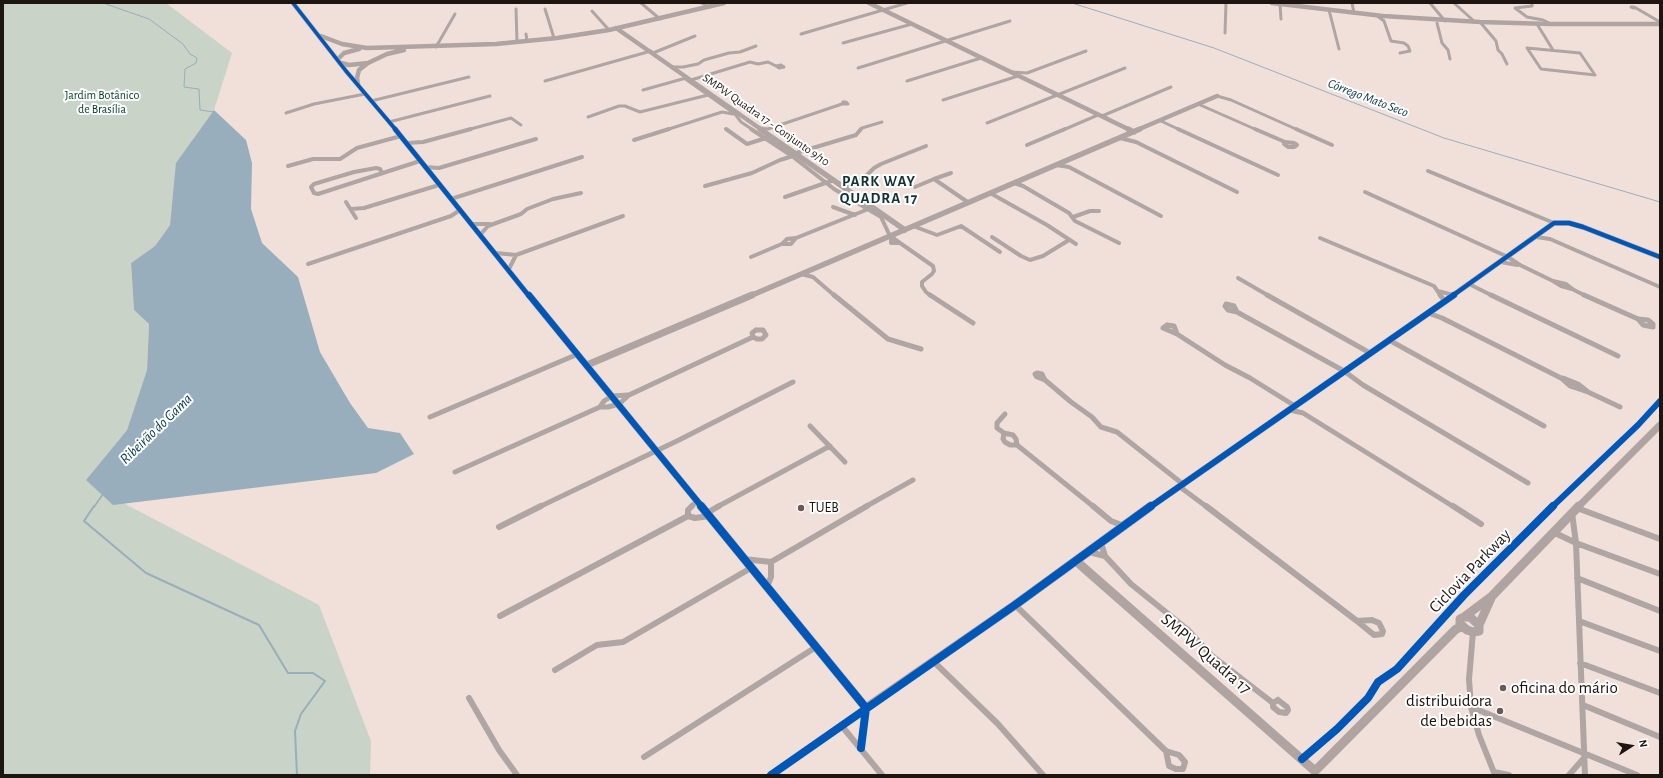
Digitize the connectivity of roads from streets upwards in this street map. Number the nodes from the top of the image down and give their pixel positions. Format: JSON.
{"nodes":[{"id":1,"x":293,"y":3,"type":"edge"},
{"id":2,"x":641,"y":3,"type":"edge"},
{"id":3,"x":702,"y":3,"type":"edge"},
{"id":4,"x":724,"y":3,"type":"edge"},
{"id":5,"x":868,"y":3,"type":"edge"},
{"id":6,"x":907,"y":3,"type":"edge"},
{"id":7,"x":1226,"y":3,"type":"edge"},
{"id":8,"x":1272,"y":3,"type":"edge"},
{"id":9,"x":1352,"y":3,"type":"edge"},
{"id":10,"x":1430,"y":3,"type":"edge"},
{"id":11,"x":1454,"y":3,"type":"edge"},
{"id":12,"x":1532,"y":3,"type":"edge"},
{"id":13,"x":1626,"y":3,"type":"edge"},
{"id":14,"x":1280,"y":4,"type":"junction"},
{"id":15,"x":1295,"y":4,"type":"edge"},
{"id":16,"x":710,"y":7,"type":"junction"},
{"id":17,"x":516,"y":9,"type":"dead end"},
{"id":18,"x":545,"y":9,"type":"dead end"},
{"id":19,"x":883,"y":10,"type":"junction"},
{"id":20,"x":1329,"y":10,"type":"junction"},
{"id":21,"x":592,"y":11,"type":"dead end"},
{"id":22,"x":1354,"y":13,"type":"junction"},
{"id":23,"x":456,"y":14,"type":"dead end"},
{"id":24,"x":1376,"y":15,"type":"junction"},
{"id":25,"x":1394,"y":17,"type":"junction"},
{"id":26,"x":660,"y":18,"type":"junction"},
{"id":27,"x":1281,"y":19,"type":"dead end"},
{"id":28,"x":1431,"y":20,"type":"junction"},
{"id":29,"x":1443,"y":20,"type":"junction"},
{"id":30,"x":1010,"y":21,"type":"dead end"},
{"id":31,"x":1384,"y":21,"type":"junction"},
{"id":32,"x":1477,"y":22,"type":"junction"},
{"id":33,"x":1437,"y":23,"type":"junction"},
{"id":34,"x":912,"y":24,"type":"junction"},
{"id":35,"x":1537,"y":24,"type":"junction"},
{"id":36,"x":1551,"y":24,"type":"junction"},
{"id":37,"x":1659,"y":24,"type":"edge"},
{"id":38,"x":616,"y":28,"type":"junction"},
{"id":39,"x":609,"y":30,"type":"junction"},
{"id":40,"x":1225,"y":33,"type":"dead end"},
{"id":41,"x":526,"y":34,"type":"dead end"},
{"id":42,"x":801,"y":34,"type":"dead end"},
{"id":43,"x":318,"y":35,"type":"junction"},
{"id":44,"x":695,"y":36,"type":"dead end"},
{"id":45,"x":554,"y":38,"type":"junction"},
{"id":46,"x":941,"y":38,"type":"junction"},
{"id":47,"x":954,"y":38,"type":"junction"},
{"id":48,"x":527,"y":41,"type":"junction"},
{"id":49,"x":946,"y":41,"type":"junction"},
{"id":50,"x":517,"y":42,"type":"junction"},
{"id":51,"x":843,"y":43,"type":"dead end"},
{"id":52,"x":756,"y":46,"type":"dead end"},
{"id":53,"x":424,"y":47,"type":"junction"},
{"id":54,"x":436,"y":47,"type":"junction"},
{"id":55,"x":367,"y":48,"type":"junction"},
{"id":56,"x":383,"y":48,"type":"junction"},
{"id":57,"x":1339,"y":49,"type":"dead end"},
{"id":58,"x":1553,"y":50,"type":"junction"},
{"id":59,"x":652,"y":51,"type":"junction"},
{"id":60,"x":1086,"y":51,"type":"dead end"},
{"id":61,"x":1400,"y":53,"type":"dead end"},
{"id":62,"x":387,"y":54,"type":"junction"},
{"id":63,"x":981,"y":58,"type":"junction"},
{"id":64,"x":1450,"y":59,"type":"dead end"},
{"id":65,"x":339,"y":61,"type":"junction"},
{"id":66,"x":368,"y":63,"type":"junction"},
{"id":67,"x":1507,"y":64,"type":"dead end"},
{"id":68,"x":776,"y":66,"type":"dead end"},
{"id":69,"x":672,"y":67,"type":"junction"},
{"id":70,"x":683,"y":67,"type":"junction"},
{"id":71,"x":858,"y":68,"type":"dead end"},
{"id":72,"x":1125,"y":68,"type":"dead end"},
{"id":73,"x":680,"y":72,"type":"junction"},
{"id":74,"x":1010,"y":72,"type":"junction"},
{"id":75,"x":1026,"y":74,"type":"junction"},
{"id":76,"x":1018,"y":76,"type":"junction"},
{"id":77,"x":469,"y":77,"type":"dead end"},
{"id":78,"x":1024,"y":78,"type":"junction"},
{"id":79,"x":691,"y":79,"type":"junction"},
{"id":80,"x":545,"y":81,"type":"dead end"},
{"id":81,"x":907,"y":81,"type":"dead end"},
{"id":82,"x":358,"y":84,"type":"junction"},
{"id":83,"x":1171,"y":87,"type":"dead end"},
{"id":84,"x":643,"y":90,"type":"dead end"},
{"id":85,"x":366,"y":94,"type":"junction"},
{"id":86,"x":709,"y":94,"type":"junction"},
{"id":87,"x":1057,"y":95,"type":"junction"},
{"id":88,"x":490,"y":96,"type":"dead end"},
{"id":89,"x":1217,"y":96,"type":"joint"},
{"id":90,"x":943,"y":100,"type":"dead end"},
{"id":91,"x":375,"y":102,"type":"junction"},
{"id":92,"x":723,"y":104,"type":"junction"},
{"id":93,"x":842,"y":104,"type":"dead end"},
{"id":94,"x":1198,"y":104,"type":"junction"},
{"id":95,"x":722,"y":112,"type":"junction"},
{"id":96,"x":286,"y":113,"type":"dead end"},
{"id":97,"x":738,"y":114,"type":"junction"},
{"id":98,"x":1100,"y":116,"type":"junction"},
{"id":99,"x":588,"y":117,"type":"dead end"},
{"id":100,"x":1161,"y":121,"type":"junction"},
{"id":101,"x":882,"y":122,"type":"dead end"},
{"id":102,"x":987,"y":123,"type":"dead end"},
{"id":103,"x":391,"y":124,"type":"junction"},
{"id":104,"x":521,"y":125,"type":"dead end"},
{"id":105,"x":726,"y":129,"type":"dead end"},
{"id":106,"x":767,"y":133,"type":"junction"},
{"id":107,"x":1131,"y":134,"type":"junction"},
{"id":108,"x":401,"y":136,"type":"junction"},
{"id":109,"x":1120,"y":138,"type":"junction"},
{"id":110,"x":536,"y":139,"type":"dead end"},
{"id":111,"x":634,"y":140,"type":"dead end"},
{"id":112,"x":423,"y":142,"type":"junction"},
{"id":113,"x":1136,"y":142,"type":"junction"},
{"id":114,"x":1285,"y":142,"type":"dead end"},
{"id":115,"x":1027,"y":145,"type":"dead end"},
{"id":116,"x":1332,"y":145,"type":"dead end"},
{"id":117,"x":409,"y":146,"type":"junction"},
{"id":118,"x":926,"y":146,"type":"dead end"},
{"id":119,"x":795,"y":155,"type":"junction"},
{"id":120,"x":582,"y":157,"type":"dead end"},
{"id":121,"x":423,"y":164,"type":"junction"},
{"id":122,"x":1068,"y":164,"type":"junction"},
{"id":123,"x":288,"y":166,"type":"dead end"},
{"id":124,"x":439,"y":168,"type":"junction"},
{"id":125,"x":1428,"y":171,"type":"dead end"},
{"id":126,"x":382,"y":173,"type":"junction"},
{"id":127,"x":951,"y":173,"type":"dead end"},
{"id":128,"x":432,"y":175,"type":"junction"},
{"id":129,"x":1278,"y":175,"type":"dead end"},
{"id":130,"x":934,"y":179,"type":"junction"},
{"id":131,"x":834,"y":180,"type":"junction"},
{"id":132,"x":826,"y":183,"type":"junction"},
{"id":133,"x":1019,"y":184,"type":"junction"},
{"id":134,"x":439,"y":185,"type":"junction"},
{"id":135,"x":704,"y":186,"type":"dead end"},
{"id":136,"x":844,"y":187,"type":"junction"},
{"id":137,"x":915,"y":187,"type":"dead end"},
{"id":138,"x":1237,"y":192,"type":"dead end"},
{"id":139,"x":1365,"y":192,"type":"dead end"},
{"id":140,"x":581,"y":193,"type":"dead end"},
{"id":141,"x":990,"y":193,"type":"junction"},
{"id":142,"x":785,"y":197,"type":"dead end"},
{"id":143,"x":451,"y":199,"type":"junction"},
{"id":144,"x":346,"y":202,"type":"dead end"},
{"id":145,"x":969,"y":203,"type":"junction"},
{"id":146,"x":833,"y":207,"type":"dead end"},
{"id":147,"x":364,"y":208,"type":"junction"},
{"id":148,"x":871,"y":208,"type":"junction"},
{"id":149,"x":351,"y":209,"type":"junction"},
{"id":150,"x":1099,"y":211,"type":"dead end"},
{"id":151,"x":462,"y":213,"type":"junction"},
{"id":152,"x":854,"y":215,"type":"junction"},
{"id":153,"x":451,"y":216,"type":"junction"},
{"id":154,"x":623,"y":216,"type":"dead end"},
{"id":155,"x":1073,"y":216,"type":"junction"},
{"id":156,"x":1161,"y":216,"type":"dead end"},
{"id":157,"x":493,"y":223,"type":"junction"},
{"id":158,"x":1554,"y":223,"type":"junction"},
{"id":159,"x":471,"y":224,"type":"junction"},
{"id":160,"x":913,"y":226,"type":"junction"},
{"id":161,"x":905,"y":230,"type":"junction"},
{"id":162,"x":480,"y":235,"type":"junction"},
{"id":163,"x":1539,"y":235,"type":"junction"},
{"id":164,"x":892,"y":237,"type":"junction"},
{"id":165,"x":992,"y":237,"type":"dead end"},
{"id":166,"x":1320,"y":238,"type":"dead end"},
{"id":167,"x":1069,"y":240,"type":"junction"},
{"id":168,"x":1119,"y":243,"type":"dead end"},
{"id":169,"x":1076,"y":244,"type":"dead end"},
{"id":170,"x":1000,"y":252,"type":"dead end"},
{"id":171,"x":496,"y":253,"type":"junction"},
{"id":172,"x":516,"y":255,"type":"junction"},
{"id":173,"x":751,"y":257,"type":"dead end"},
{"id":174,"x":1660,"y":257,"type":"edge"},
{"id":175,"x":1504,"y":259,"type":"junction"},
{"id":176,"x":308,"y":264,"type":"dead end"},
{"id":177,"x":1520,"y":265,"type":"junction"},
{"id":178,"x":510,"y":269,"type":"junction"},
{"id":179,"x":812,"y":269,"type":"junction"},
{"id":180,"x":801,"y":274,"type":"junction"},
{"id":181,"x":813,"y":277,"type":"junction"},
{"id":182,"x":1238,"y":278,"type":"dead end"},
{"id":183,"x":1469,"y":284,"type":"junction"},
{"id":184,"x":1660,"y":286,"type":"edge"},
{"id":185,"x":1438,"y":291,"type":"junction"},
{"id":186,"x":1453,"y":295,"type":"junction"},
{"id":187,"x":1445,"y":301,"type":"junction"},
{"id":188,"x":1237,"y":312,"type":"dead end"},
{"id":189,"x":1430,"y":312,"type":"junction"},
{"id":190,"x":1638,"y":319,"type":"dead end"},
{"id":191,"x":973,"y":323,"type":"dead end"},
{"id":192,"x":1177,"y":334,"type":"dead end"},
{"id":193,"x":753,"y":337,"type":"dead end"},
{"id":194,"x":1389,"y":340,"type":"junction"},
{"id":195,"x":921,"y":349,"type":"dead end"},
{"id":196,"x":1370,"y":353,"type":"junction"},
{"id":197,"x":578,"y":354,"type":"junction"},
{"id":198,"x":1618,"y":356,"type":"dead end"},
{"id":199,"x":587,"y":365,"type":"junction"},
{"id":200,"x":1344,"y":371,"type":"junction"},
{"id":201,"x":1045,"y":380,"type":"dead end"},
{"id":202,"x":793,"y":382,"type":"dead end"},
{"id":203,"x":628,"y":395,"type":"junction"},
{"id":204,"x":612,"y":396,"type":"junction"},
{"id":205,"x":619,"y":404,"type":"junction"},
{"id":206,"x":1295,"y":406,"type":"junction"},
{"id":207,"x":600,"y":407,"type":"junction"},
{"id":208,"x":1620,"y":407,"type":"dead end"},
{"id":209,"x":1303,"y":413,"type":"junction"},
{"id":210,"x":1005,"y":414,"type":"dead end"},
{"id":211,"x":430,"y":417,"type":"dead end"},
{"id":212,"x":810,"y":426,"type":"dead end"},
{"id":213,"x":1544,"y":426,"type":"dead end"},
{"id":214,"x":1659,"y":428,"type":"edge"},
{"id":215,"x":1004,"y":433,"type":"junction"},
{"id":216,"x":1017,"y":444,"type":"junction"},
{"id":217,"x":830,"y":446,"type":"junction"},
{"id":218,"x":656,"y":451,"type":"junction"},
{"id":219,"x":845,"y":462,"type":"dead end"},
{"id":220,"x":455,"y":472,"type":"dead end"},
{"id":221,"x":913,"y":480,"type":"dead end"},
{"id":222,"x":1528,"y":483,"type":"dead end"},
{"id":223,"x":1182,"y":486,"type":"junction"},
{"id":224,"x":697,"y":501,"type":"junction"},
{"id":225,"x":1574,"y":510,"type":"junction"},
{"id":226,"x":709,"y":515,"type":"junction"},
{"id":227,"x":688,"y":516,"type":"junction"},
{"id":228,"x":1111,"y":521,"type":"junction"},
{"id":229,"x":1481,"y":524,"type":"dead end"},
{"id":230,"x":1124,"y":526,"type":"junction"},
{"id":231,"x":499,"y":527,"type":"dead end"},
{"id":232,"x":1115,"y":532,"type":"junction"},
{"id":233,"x":1553,"y":532,"type":"junction"},
{"id":234,"x":1660,"y":539,"type":"edge"},
{"id":235,"x":1101,"y":543,"type":"junction"},
{"id":236,"x":1576,"y":543,"type":"junction"},
{"id":237,"x":1088,"y":552,"type":"junction"},
{"id":238,"x":1105,"y":556,"type":"junction"},
{"id":239,"x":744,"y":559,"type":"junction"},
{"id":240,"x":1076,"y":561,"type":"junction"},
{"id":241,"x":771,"y":562,"type":"junction"},
{"id":242,"x":751,"y":568,"type":"junction"},
{"id":243,"x":1660,"y":574,"type":"edge"},
{"id":244,"x":1577,"y":578,"type":"junction"},
{"id":245,"x":767,"y":587,"type":"junction"},
{"id":246,"x":1492,"y":596,"type":"junction"},
{"id":247,"x":1015,"y":605,"type":"junction"},
{"id":248,"x":1660,"y":611,"type":"edge"},
{"id":249,"x":500,"y":616,"type":"dead end"},
{"id":250,"x":1464,"y":617,"type":"junction"},
{"id":251,"x":1357,"y":621,"type":"dead end"},
{"id":252,"x":1579,"y":621,"type":"junction"},
{"id":253,"x":1479,"y":625,"type":"junction"},
{"id":254,"x":1462,"y":627,"type":"junction"},
{"id":255,"x":1473,"y":632,"type":"junction"},
{"id":256,"x":816,"y":647,"type":"junction"},
{"id":257,"x":1660,"y":651,"type":"edge"},
{"id":258,"x":934,"y":661,"type":"junction"},
{"id":259,"x":1580,"y":663,"type":"junction"},
{"id":260,"x":555,"y":670,"type":"dead end"},
{"id":261,"x":1660,"y":693,"type":"edge"},
{"id":262,"x":469,"y":698,"type":"dead end"},
{"id":263,"x":1273,"y":703,"type":"dead end"},
{"id":264,"x":1582,"y":705,"type":"junction"},
{"id":265,"x":1471,"y":707,"type":"junction"},
{"id":266,"x":866,"y":708,"type":"junction"},
{"id":267,"x":841,"y":725,"type":"junction"},
{"id":268,"x":1660,"y":736,"type":"edge"},
{"id":269,"x":861,"y":748,"type":"junction"},
{"id":270,"x":1166,"y":751,"type":"dead end"},
{"id":271,"x":1584,"y":755,"type":"junction"},
{"id":272,"x":644,"y":757,"type":"dead end"},
{"id":273,"x":1313,"y":773,"type":"edge"},
{"id":274,"x":1495,"y":773,"type":"edge"},
{"id":275,"x":517,"y":775,"type":"edge"},
{"id":276,"x":770,"y":775,"type":"edge"},
{"id":277,"x":882,"y":775,"type":"edge"},
{"id":278,"x":1043,"y":775,"type":"edge"},
{"id":279,"x":1509,"y":775,"type":"edge"},
{"id":280,"x":1570,"y":775,"type":"edge"},
{"id":281,"x":1585,"y":775,"type":"edge"},
{"id":282,"x":1637,"y":775,"type":"edge"}],
"edges":[{"from":1,"to":43,"type":"street"},
{"from":2,"to":26,"type":"street"},
{"from":3,"to":16,"type":"street"},
{"from":4,"to":16,"type":"street"},
{"from":5,"to":19,"type":"street"},
{"from":6,"to":19,"type":"street"},
{"from":7,"to":40,"type":"street"},
{"from":8,"to":14,"type":"street"},
{"from":9,"to":22,"type":"street"},
{"from":10,"to":29,"type":"street"},
{"from":11,"to":32,"type":"street"},
{"from":12,"to":36,"type":"street"},
{"from":13,"to":37,"type":"street"},
{"from":14,"to":15,"type":"street"},
{"from":14,"to":27,"type":"street"},
{"from":15,"to":20,"type":"street"},
{"from":16,"to":26,"type":"street"},
{"from":17,"to":50,"type":"street"},
{"from":18,"to":45,"type":"street"},
{"from":19,"to":34,"type":"street"},
{"from":19,"to":42,"type":"street"},
{"from":20,"to":22,"type":"street"},
{"from":20,"to":57,"type":"street"},
{"from":21,"to":39,"type":"street"},
{"from":22,"to":24,"type":"street"},
{"from":23,"to":54,"type":"street"},
{"from":24,"to":25,"type":"street"},
{"from":24,"to":31,"type":"street"},
{"from":25,"to":28,"type":"street"},
{"from":25,"to":31,"type":"street"},
{"from":26,"to":38,"type":"street"},
{"from":28,"to":29,"type":"street"},
{"from":28,"to":33,"type":"street"},
{"from":29,"to":32,"type":"street"},
{"from":29,"to":33,"type":"street"},
{"from":30,"to":47,"type":"street"},
{"from":31,"to":61,"type":"street"},
{"from":32,"to":35,"type":"street"},
{"from":32,"to":67,"type":"street"},
{"from":33,"to":64,"type":"street"},
{"from":34,"to":46,"type":"street"},
{"from":34,"to":51,"type":"street"},
{"from":35,"to":36,"type":"street"},
{"from":35,"to":58,"type":"street"},
{"from":36,"to":37,"type":"street"},
{"from":38,"to":39,"type":"street"},
{"from":38,"to":59,"type":"street","name":"SMPW Quadra 17 - Conjunto 9/10"},
{"from":39,"to":45,"type":"street"},
{"from":41,"to":48,"type":"street"},
{"from":43,"to":55,"type":"street"},
{"from":43,"to":65,"type":"street"},
{"from":44,"to":59,"type":"street"},
{"from":45,"to":48,"type":"street"},
{"from":46,"to":47,"type":"street"},
{"from":46,"to":49,"type":"street"},
{"from":47,"to":49,"type":"street"},
{"from":48,"to":50,"type":"street"},
{"from":49,"to":63,"type":"street"},
{"from":49,"to":71,"type":"street"},
{"from":50,"to":54,"type":"street"},
{"from":52,"to":70,"type":"street"},
{"from":53,"to":54,"type":"street"},
{"from":53,"to":56,"type":"street"},
{"from":53,"to":62,"type":"street"},
{"from":55,"to":56,"type":"street"},
{"from":55,"to":65,"type":"street"},
{"from":56,"to":62,"type":"street"},
{"from":58,"to":58,"type":"street"},
{"from":59,"to":69,"type":"street","name":"SMPW Quadra 17 - Conjunto 9/10"},
{"from":59,"to":80,"type":"street"},
{"from":60,"to":75,"type":"street"},
{"from":62,"to":66,"type":"street"},
{"from":63,"to":74,"type":"street"},
{"from":63,"to":81,"type":"street"},
{"from":65,"to":66,"type":"street"},
{"from":65,"to":82,"type":"street"},
{"from":66,"to":82,"type":"street"},
{"from":68,"to":79,"type":"street"},
{"from":69,"to":70,"type":"street"},
{"from":69,"to":73,"type":"street","name":"SMPW Quadra 17 - Conjunto 9/10"},
{"from":70,"to":73,"type":"street"},
{"from":72,"to":87,"type":"street"},
{"from":73,"to":79,"type":"street","name":"SMPW Quadra 17 - Conjunto 9/10"},
{"from":74,"to":75,"type":"street"},
{"from":74,"to":76,"type":"street"},
{"from":75,"to":78,"type":"street"},
{"from":76,"to":78,"type":"street"},
{"from":76,"to":90,"type":"street"},
{"from":77,"to":91,"type":"street"},
{"from":78,"to":87,"type":"street"},
{"from":79,"to":84,"type":"street"},
{"from":79,"to":86,"type":"street","name":"SMPW Quadra 17 - Conjunto 9/10"},
{"from":79,"to":86,"type":"street"},
{"from":82,"to":85,"type":"street"},
{"from":83,"to":98,"type":"street"},
{"from":85,"to":91,"type":"street"},
{"from":85,"to":96,"type":"street"},
{"from":86,"to":92,"type":"street","name":"SMPW Quadra 17 - Conjunto 9/10"},
{"from":86,"to":99,"type":"street"},
{"from":87,"to":98,"type":"street"},
{"from":87,"to":102,"type":"street"},
{"from":88,"to":103,"type":"street"},
{"from":89,"to":94,"type":"street"},
{"from":89,"to":116,"type":"street"},
{"from":91,"to":103,"type":"street"},
{"from":92,"to":95,"type":"street"},
{"from":92,"to":97,"type":"street","name":"SMPW Quadra 17 - Conjunto 9/10"},
{"from":93,"to":106,"type":"street"},
{"from":94,"to":100,"type":"street"},
{"from":94,"to":114,"type":"street"},
{"from":95,"to":97,"type":"street"},
{"from":95,"to":111,"type":"street"},
{"from":97,"to":106,"type":"street","name":"SMPW Quadra 17 - Conjunto 9/10"},
{"from":97,"to":106,"type":"street"},
{"from":98,"to":107,"type":"street"},
{"from":98,"to":115,"type":"street"},
{"from":100,"to":107,"type":"street"},
{"from":100,"to":129,"type":"street"},
{"from":101,"to":119,"type":"street"},
{"from":103,"to":108,"type":"street"},
{"from":104,"to":112,"type":"street"},
{"from":105,"to":106,"type":"street"},
{"from":106,"to":119,"type":"street"},
{"from":106,"to":119,"type":"street","name":"SMPW Quadra 17 - Conjunto 9/10"},
{"from":107,"to":109,"type":"street"},
{"from":107,"to":113,"type":"street"},
{"from":108,"to":117,"type":"street"},
{"from":108,"to":123,"type":"street"},
{"from":109,"to":113,"type":"street"},
{"from":109,"to":122,"type":"street"},
{"from":110,"to":124,"type":"street"},
{"from":112,"to":117,"type":"street"},
{"from":112,"to":117,"type":"street"},
{"from":113,"to":138,"type":"street"},
{"from":117,"to":121,"type":"street"},
{"from":118,"to":136,"type":"street"},
{"from":119,"to":131,"type":"street","name":"SMPW Quadra 17 - Conjunto 9/10"},
{"from":119,"to":132,"type":"street"},
{"from":119,"to":135,"type":"street"},
{"from":120,"to":143,"type":"street"},
{"from":121,"to":124,"type":"street"},
{"from":121,"to":126,"type":"street"},
{"from":121,"to":128,"type":"street"},
{"from":122,"to":133,"type":"street"},
{"from":122,"to":156,"type":"street"},
{"from":124,"to":128,"type":"street"},
{"from":125,"to":158,"type":"street"},
{"from":126,"to":126,"type":"street"},
{"from":127,"to":130,"type":"street"},
{"from":128,"to":134,"type":"street"},
{"from":130,"to":137,"type":"street"},
{"from":130,"to":145,"type":"street"},
{"from":131,"to":132,"type":"street"},
{"from":131,"to":136,"type":"street","name":"SMPW Quadra 17 - Conjunto 9/10"},
{"from":132,"to":142,"type":"street"},
{"from":132,"to":148,"type":"street"},
{"from":133,"to":141,"type":"street"},
{"from":133,"to":155,"type":"street"},
{"from":134,"to":143,"type":"street"},
{"from":134,"to":147,"type":"street"},
{"from":136,"to":148,"type":"street","name":"SMPW Quadra 17 - Conjunto 9/10"},
{"from":139,"to":175,"type":"street"},
{"from":140,"to":157,"type":"street"},
{"from":141,"to":145,"type":"street"},
{"from":141,"to":167,"type":"street"},
{"from":143,"to":151,"type":"street"},
{"from":144,"to":149,"type":"street"},
{"from":145,"to":160,"type":"street"},
{"from":146,"to":152,"type":"street"},
{"from":147,"to":149,"type":"street"},
{"from":147,"to":149,"type":"street"},
{"from":148,"to":152,"type":"street"},
{"from":148,"to":161,"type":"street","name":"SMPW Quadra 17 - Conjunto 9/10"},
{"from":148,"to":164,"type":"street"},
{"from":150,"to":155,"type":"street"},
{"from":151,"to":153,"type":"street"},
{"from":151,"to":153,"type":"street"},
{"from":151,"to":159,"type":"street"},
{"from":152,"to":173,"type":"street"},
{"from":153,"to":176,"type":"street"},
{"from":154,"to":172,"type":"street"},
{"from":155,"to":168,"type":"street"},
{"from":157,"to":159,"type":"street"},
{"from":157,"to":162,"type":"street"},
{"from":158,"to":163,"type":"street"},
{"from":158,"to":174,"type":"street"},
{"from":159,"to":162,"type":"street"},
{"from":160,"to":161,"type":"street"},
{"from":160,"to":170,"type":"street"},
{"from":161,"to":164,"type":"street"},
{"from":162,"to":171,"type":"street"},
{"from":163,"to":175,"type":"street"},
{"from":163,"to":184,"type":"street"},
{"from":164,"to":179,"type":"street"},
{"from":164,"to":191,"type":"street"},
{"from":165,"to":167,"type":"street"},
{"from":166,"to":185,"type":"street"},
{"from":167,"to":169,"type":"street"},
{"from":171,"to":172,"type":"street"},
{"from":171,"to":178,"type":"street"},
{"from":172,"to":178,"type":"street"},
{"from":175,"to":177,"type":"street"},
{"from":175,"to":177,"type":"street"},
{"from":175,"to":183,"type":"street"},
{"from":177,"to":190,"type":"street"},
{"from":178,"to":197,"type":"street"},
{"from":179,"to":180,"type":"street"},
{"from":179,"to":181,"type":"street"},
{"from":180,"to":181,"type":"street"},
{"from":180,"to":199,"type":"street"},
{"from":181,"to":195,"type":"street"},
{"from":182,"to":196,"type":"street"},
{"from":183,"to":186,"type":"street"},
{"from":183,"to":198,"type":"street"},
{"from":185,"to":186,"type":"street"},
{"from":185,"to":187,"type":"street"},
{"from":186,"to":187,"type":"street"},
{"from":187,"to":189,"type":"street"},
{"from":188,"to":200,"type":"street"},
{"from":189,"to":194,"type":"street"},
{"from":189,"to":208,"type":"street"},
{"from":192,"to":206,"type":"street"},
{"from":193,"to":203,"type":"street"},
{"from":194,"to":196,"type":"street"},
{"from":194,"to":213,"type":"street"},
{"from":196,"to":200,"type":"street"},
{"from":197,"to":199,"type":"street"},
{"from":197,"to":211,"type":"street"},
{"from":199,"to":204,"type":"street"},
{"from":200,"to":206,"type":"street"},
{"from":200,"to":222,"type":"street"},
{"from":201,"to":223,"type":"street"},
{"from":202,"to":218,"type":"street"},
{"from":203,"to":204,"type":"street"},
{"from":203,"to":205,"type":"street"},
{"from":204,"to":205,"type":"street"},
{"from":204,"to":207,"type":"street"},
{"from":205,"to":207,"type":"street"},
{"from":205,"to":218,"type":"street"},
{"from":206,"to":209,"type":"street"},
{"from":206,"to":209,"type":"street"},
{"from":206,"to":223,"type":"street"},
{"from":207,"to":220,"type":"street"},
{"from":209,"to":229,"type":"street"},
{"from":210,"to":215,"type":"street"},
{"from":212,"to":217,"type":"street"},
{"from":214,"to":225,"type":"street"},
{"from":215,"to":216,"type":"street"},
{"from":215,"to":216,"type":"street"},
{"from":216,"to":228,"type":"street"},
{"from":217,"to":219,"type":"street"},
{"from":217,"to":226,"type":"street"},
{"from":218,"to":224,"type":"street"},
{"from":218,"to":231,"type":"street"},
{"from":221,"to":241,"type":"street"},
{"from":223,"to":230,"type":"street"},
{"from":223,"to":251,"type":"street"},
{"from":224,"to":226,"type":"street"},
{"from":224,"to":227,"type":"street"},
{"from":225,"to":233,"type":"street"},
{"from":225,"to":234,"type":"street"},
{"from":225,"to":236,"type":"street"},
{"from":226,"to":227,"type":"street"},
{"from":226,"to":239,"type":"street"},
{"from":227,"to":249,"type":"street"},
{"from":228,"to":230,"type":"street"},
{"from":228,"to":232,"type":"street"},
{"from":230,"to":232,"type":"street"},
{"from":232,"to":235,"type":"street"},
{"from":233,"to":236,"type":"street"},
{"from":233,"to":246,"type":"street"},
{"from":235,"to":237,"type":"street"},
{"from":235,"to":238,"type":"street"},
{"from":236,"to":243,"type":"street"},
{"from":236,"to":244,"type":"street"},
{"from":237,"to":238,"type":"street"},
{"from":237,"to":240,"type":"street"},
{"from":238,"to":263,"type":"street"},
{"from":239,"to":241,"type":"street"},
{"from":239,"to":242,"type":"street"},
{"from":240,"to":247,"type":"street"},
{"from":240,"to":273,"type":"street","name":"SMPW Quadra 17"},
{"from":241,"to":245,"type":"street"},
{"from":242,"to":245,"type":"street"},
{"from":242,"to":260,"type":"street"},
{"from":244,"to":248,"type":"street"},
{"from":244,"to":252,"type":"street"},
{"from":245,"to":256,"type":"street"},
{"from":246,"to":250,"type":"street"},
{"from":246,"to":253,"type":"street"},
{"from":247,"to":258,"type":"street"},
{"from":247,"to":270,"type":"street"},
{"from":250,"to":253,"type":"street"},
{"from":250,"to":254,"type":"street"},
{"from":252,"to":257,"type":"street"},
{"from":252,"to":259,"type":"street"},
{"from":253,"to":255,"type":"street"},
{"from":254,"to":255,"type":"street"},
{"from":254,"to":273,"type":"street"},
{"from":255,"to":265,"type":"street"},
{"from":256,"to":266,"type":"street"},
{"from":256,"to":272,"type":"street"},
{"from":258,"to":266,"type":"street"},
{"from":258,"to":278,"type":"street"},
{"from":259,"to":261,"type":"street"},
{"from":259,"to":264,"type":"street"},
{"from":262,"to":275,"type":"street"},
{"from":264,"to":268,"type":"street"},
{"from":264,"to":271,"type":"street"},
{"from":265,"to":271,"type":"street"},
{"from":265,"to":274,"type":"street"},
{"from":266,"to":267,"type":"street"},
{"from":266,"to":269,"type":"street"},
{"from":267,"to":269,"type":"street"},
{"from":267,"to":276,"type":"street"},
{"from":269,"to":277,"type":"street"},
{"from":271,"to":280,"type":"street"},
{"from":271,"to":281,"type":"street"},
{"from":271,"to":282,"type":"street"},
{"from":274,"to":279,"type":"street"}]}
